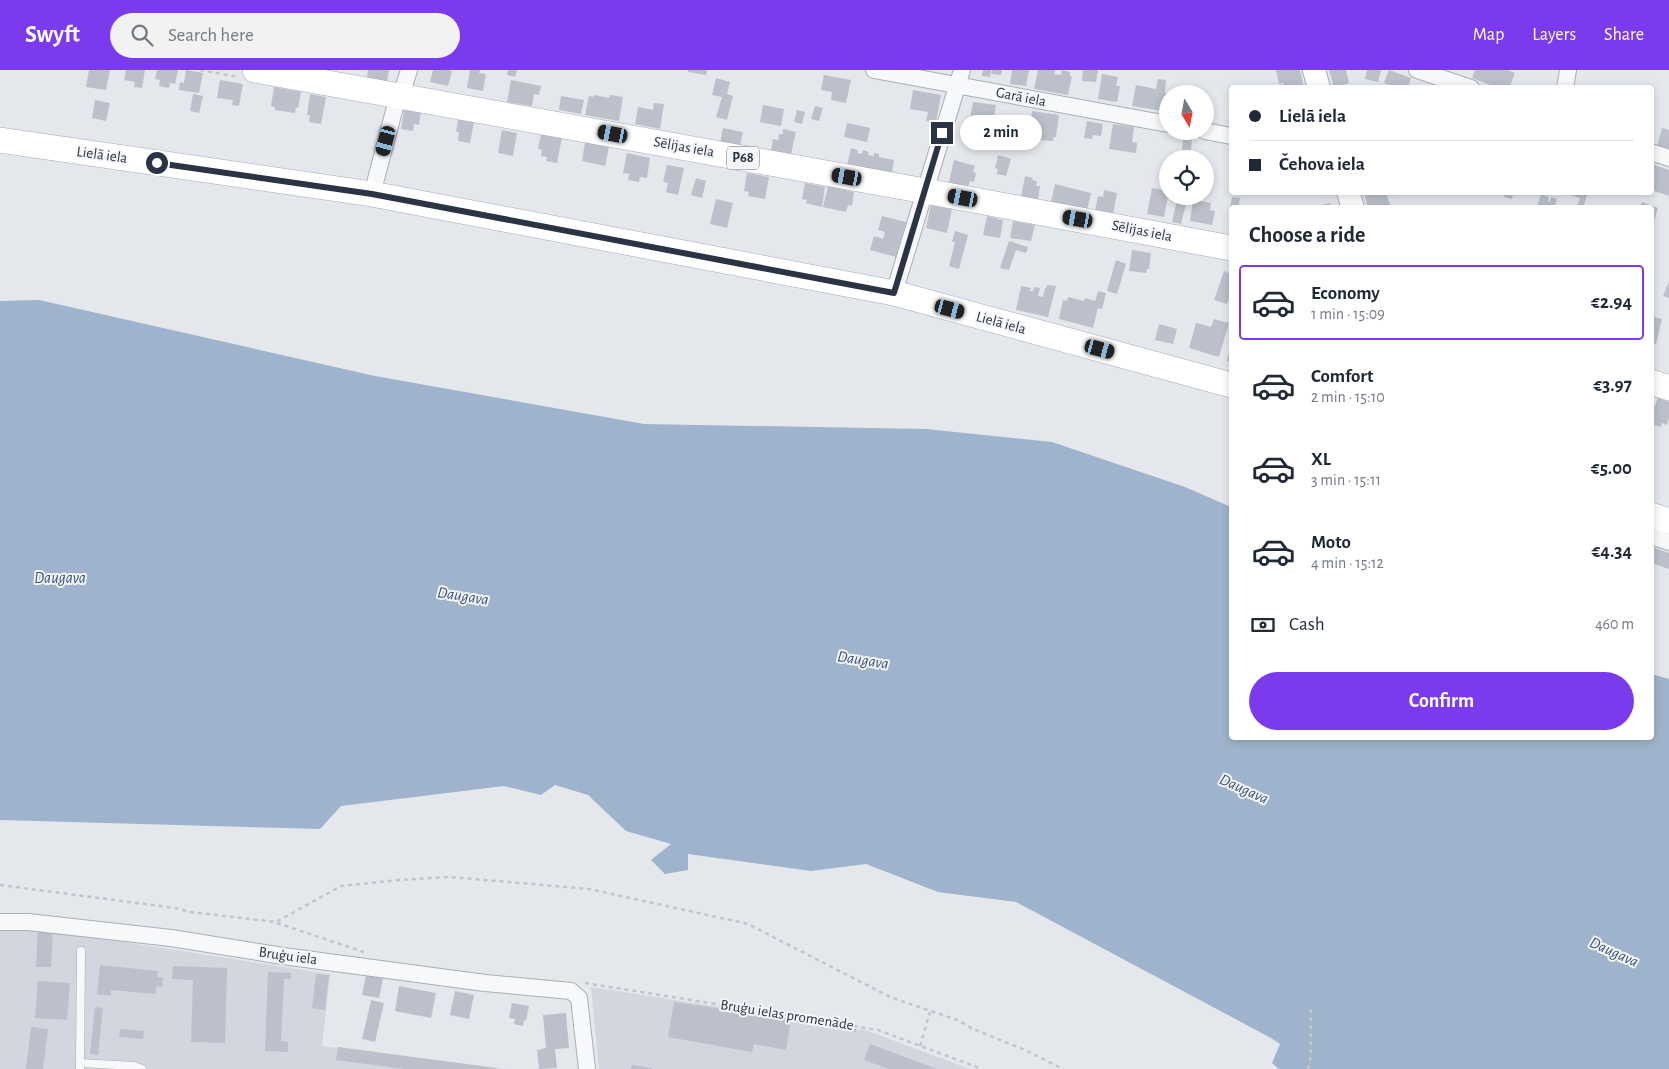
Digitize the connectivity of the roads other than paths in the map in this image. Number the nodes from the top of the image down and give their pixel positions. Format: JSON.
{"nodes":[{"id":1,"x":255,"y":70,"type":"edge"},
{"id":2,"x":409,"y":70,"type":"edge"},
{"id":3,"x":874,"y":70,"type":"edge"},
{"id":4,"x":1314,"y":70,"type":"edge"},
{"id":5,"x":1417,"y":70,"type":"edge"},
{"id":6,"x":1568,"y":70,"type":"edge"},
{"id":7,"x":959,"y":77,"type":"edge"},
{"id":8,"x":1318,"y":85,"type":"edge"},
{"id":9,"x":1461,"y":85,"type":"edge"},
{"id":10,"x":1566,"y":85,"type":"edge"},
{"id":11,"x":398,"y":96,"type":"junction"},
{"id":12,"x":1159,"y":122,"type":"edge"},
{"id":13,"x":1214,"y":133,"type":"edge"},
{"id":14,"x":1229,"y":136,"type":"edge"},
{"id":15,"x":0,"y":140,"type":"edge"},
{"id":16,"x":1654,"y":153,"type":"edge"},
{"id":17,"x":1669,"y":158,"type":"edge"},
{"id":18,"x":925,"y":191,"type":"junction"},
{"id":19,"x":372,"y":194,"type":"junction"},
{"id":20,"x":1229,"y":248,"type":"edge"},
{"id":21,"x":894,"y":293,"type":"junction"},
{"id":22,"x":1654,"y":383,"type":"edge"},
{"id":23,"x":1229,"y":384,"type":"edge"},
{"id":24,"x":1669,"y":388,"type":"edge"},
{"id":25,"x":1654,"y":516,"type":"edge"},
{"id":26,"x":1669,"y":521,"type":"edge"},
{"id":27,"x":1654,"y":537,"type":"edge"},
{"id":28,"x":1669,"y":542,"type":"edge"},
{"id":29,"x":0,"y":922,"type":"edge"},
{"id":30,"x":81,"y":951,"type":"dead end"},
{"id":31,"x":80,"y":1066,"type":"edge"},
{"id":32,"x":142,"y":1069,"type":"edge"},
{"id":33,"x":586,"y":1069,"type":"edge"}],
"edges":[{"from":1,"to":11,"type":"main road","name":"Sēlijas iela","number":"P68"},
{"from":2,"to":11,"type":"street"},
{"from":3,"to":7,"type":"street","name":"Garā iela"},
{"from":4,"to":8,"type":"main road"},
{"from":5,"to":9,"type":"street"},
{"from":6,"to":10,"type":"street"},
{"from":7,"to":12,"type":"street","name":"Garā iela"},
{"from":7,"to":18,"type":"street"},
{"from":11,"to":18,"type":"main road","name":"Sēlijas iela","number":"P68"},
{"from":11,"to":19,"type":"street"},
{"from":13,"to":14,"type":"street"},
{"from":15,"to":19,"type":"main road","name":"Lielā iela"},
{"from":16,"to":17,"type":"street"},
{"from":18,"to":20,"type":"main road","name":"Sēlijas iela","number":"P68"},
{"from":18,"to":21,"type":"street"},
{"from":19,"to":21,"type":"main road","name":"Lielā iela"},
{"from":21,"to":23,"type":"main road","name":"Lielā iela"},
{"from":22,"to":24,"type":"main road"},
{"from":25,"to":26,"type":"main road"},
{"from":27,"to":28,"type":"street"},
{"from":29,"to":33,"type":"street","name":"Bruģu iela"},
{"from":30,"to":31,"type":"lane"},
{"from":31,"to":32,"type":"lane"}]}
